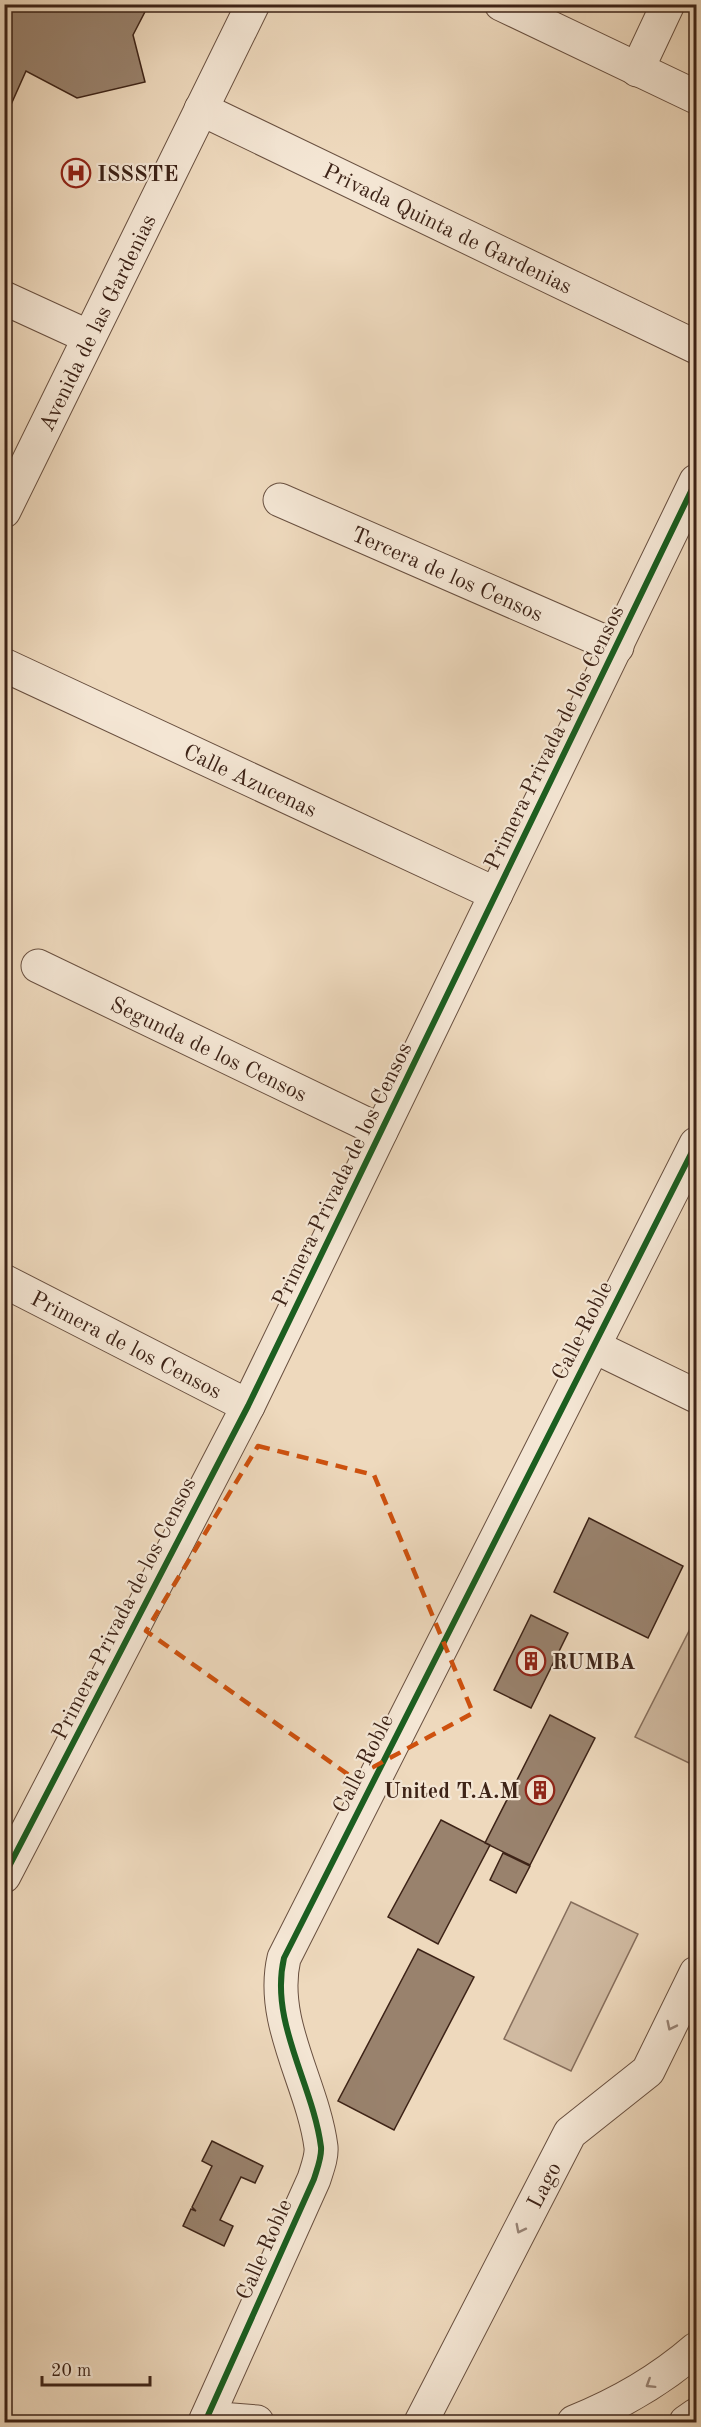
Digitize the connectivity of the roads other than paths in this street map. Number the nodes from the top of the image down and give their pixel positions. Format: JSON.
{"nodes":[{"id":1,"x":253,"y":4,"type":"edge"},
{"id":2,"x":501,"y":4,"type":"edge"},
{"id":3,"x":668,"y":4,"type":"edge"},
{"id":4,"x":637,"y":70,"type":"junction"},
{"id":5,"x":696,"y":97,"type":"edge"},
{"id":6,"x":201,"y":109,"type":"junction"},
{"id":7,"x":4,"y":298,"type":"edge"},
{"id":8,"x":89,"y":337,"type":"junction"},
{"id":9,"x":696,"y":347,"type":"edge"},
{"id":10,"x":696,"y":481,"type":"edge"},
{"id":11,"x":280,"y":500,"type":"dead end"},
{"id":12,"x":5,"y":507,"type":"edge"},
{"id":13,"x":617,"y":647,"type":"junction"},
{"id":14,"x":4,"y":665,"type":"edge"},
{"id":15,"x":496,"y":894,"type":"junction"},
{"id":16,"x":38,"y":966,"type":"dead end"},
{"id":17,"x":381,"y":1131,"type":"junction"},
{"id":18,"x":696,"y":1144,"type":"edge"},
{"id":19,"x":4,"y":1281,"type":"edge"},
{"id":20,"x":593,"y":1346,"type":"junction"},
{"id":21,"x":696,"y":1396,"type":"edge"},
{"id":22,"x":248,"y":1406,"type":"junction"},
{"id":23,"x":4,"y":1876,"type":"edge"},
{"id":24,"x":696,"y":1973,"type":"edge"},
{"id":25,"x":696,"y":2349,"type":"edge"},
{"id":26,"x":696,"y":2415,"type":"edge"},
{"id":27,"x":206,"y":2420,"type":"edge"},
{"id":28,"x":257,"y":2422,"type":"edge"},
{"id":29,"x":421,"y":2422,"type":"edge"},
{"id":30,"x":573,"y":2422,"type":"edge"},
{"id":31,"x":686,"y":2422,"type":"edge"}],
"edges":[{"from":1,"to":6,"type":"street","name":"Avenida de las Gardenias"},
{"from":2,"to":4,"type":"street"},
{"from":3,"to":4,"type":"street"},
{"from":4,"to":5,"type":"street"},
{"from":6,"to":8,"type":"street","name":"Avenida de las Gardenias"},
{"from":6,"to":9,"type":"street","name":"Privada Quinta de Gardenias"},
{"from":7,"to":8,"type":"street"},
{"from":8,"to":12,"type":"street","name":"Avenida de las Gardenias"},
{"from":10,"to":13,"type":"street","name":"Primera Privada de los Censos"},
{"from":11,"to":13,"type":"street","name":"Tercera de los Censos"},
{"from":13,"to":15,"type":"street","name":"Primera Privada de los Censos"},
{"from":14,"to":15,"type":"street","name":"Calle Azucenas"},
{"from":15,"to":17,"type":"street","name":"Primera Privada de los Censos"},
{"from":16,"to":17,"type":"street","name":"Segunda de los Censos"},
{"from":17,"to":22,"type":"street","name":"Primera Privada de los Censos"},
{"from":18,"to":20,"type":"street","name":"Calle Roble"},
{"from":19,"to":22,"type":"street","name":"Primera de los Censos"},
{"from":20,"to":21,"type":"street"},
{"from":20,"to":27,"type":"street","name":"Calle Roble"},
{"from":22,"to":23,"type":"street","name":"Primera Privada de los Censos"},
{"from":24,"to":29,"type":"street","name":"Lago","one_way":true},
{"from":25,"to":30,"type":"street","one_way":true},
{"from":26,"to":31,"type":"street"},
{"from":27,"to":28,"type":"street"}]}
